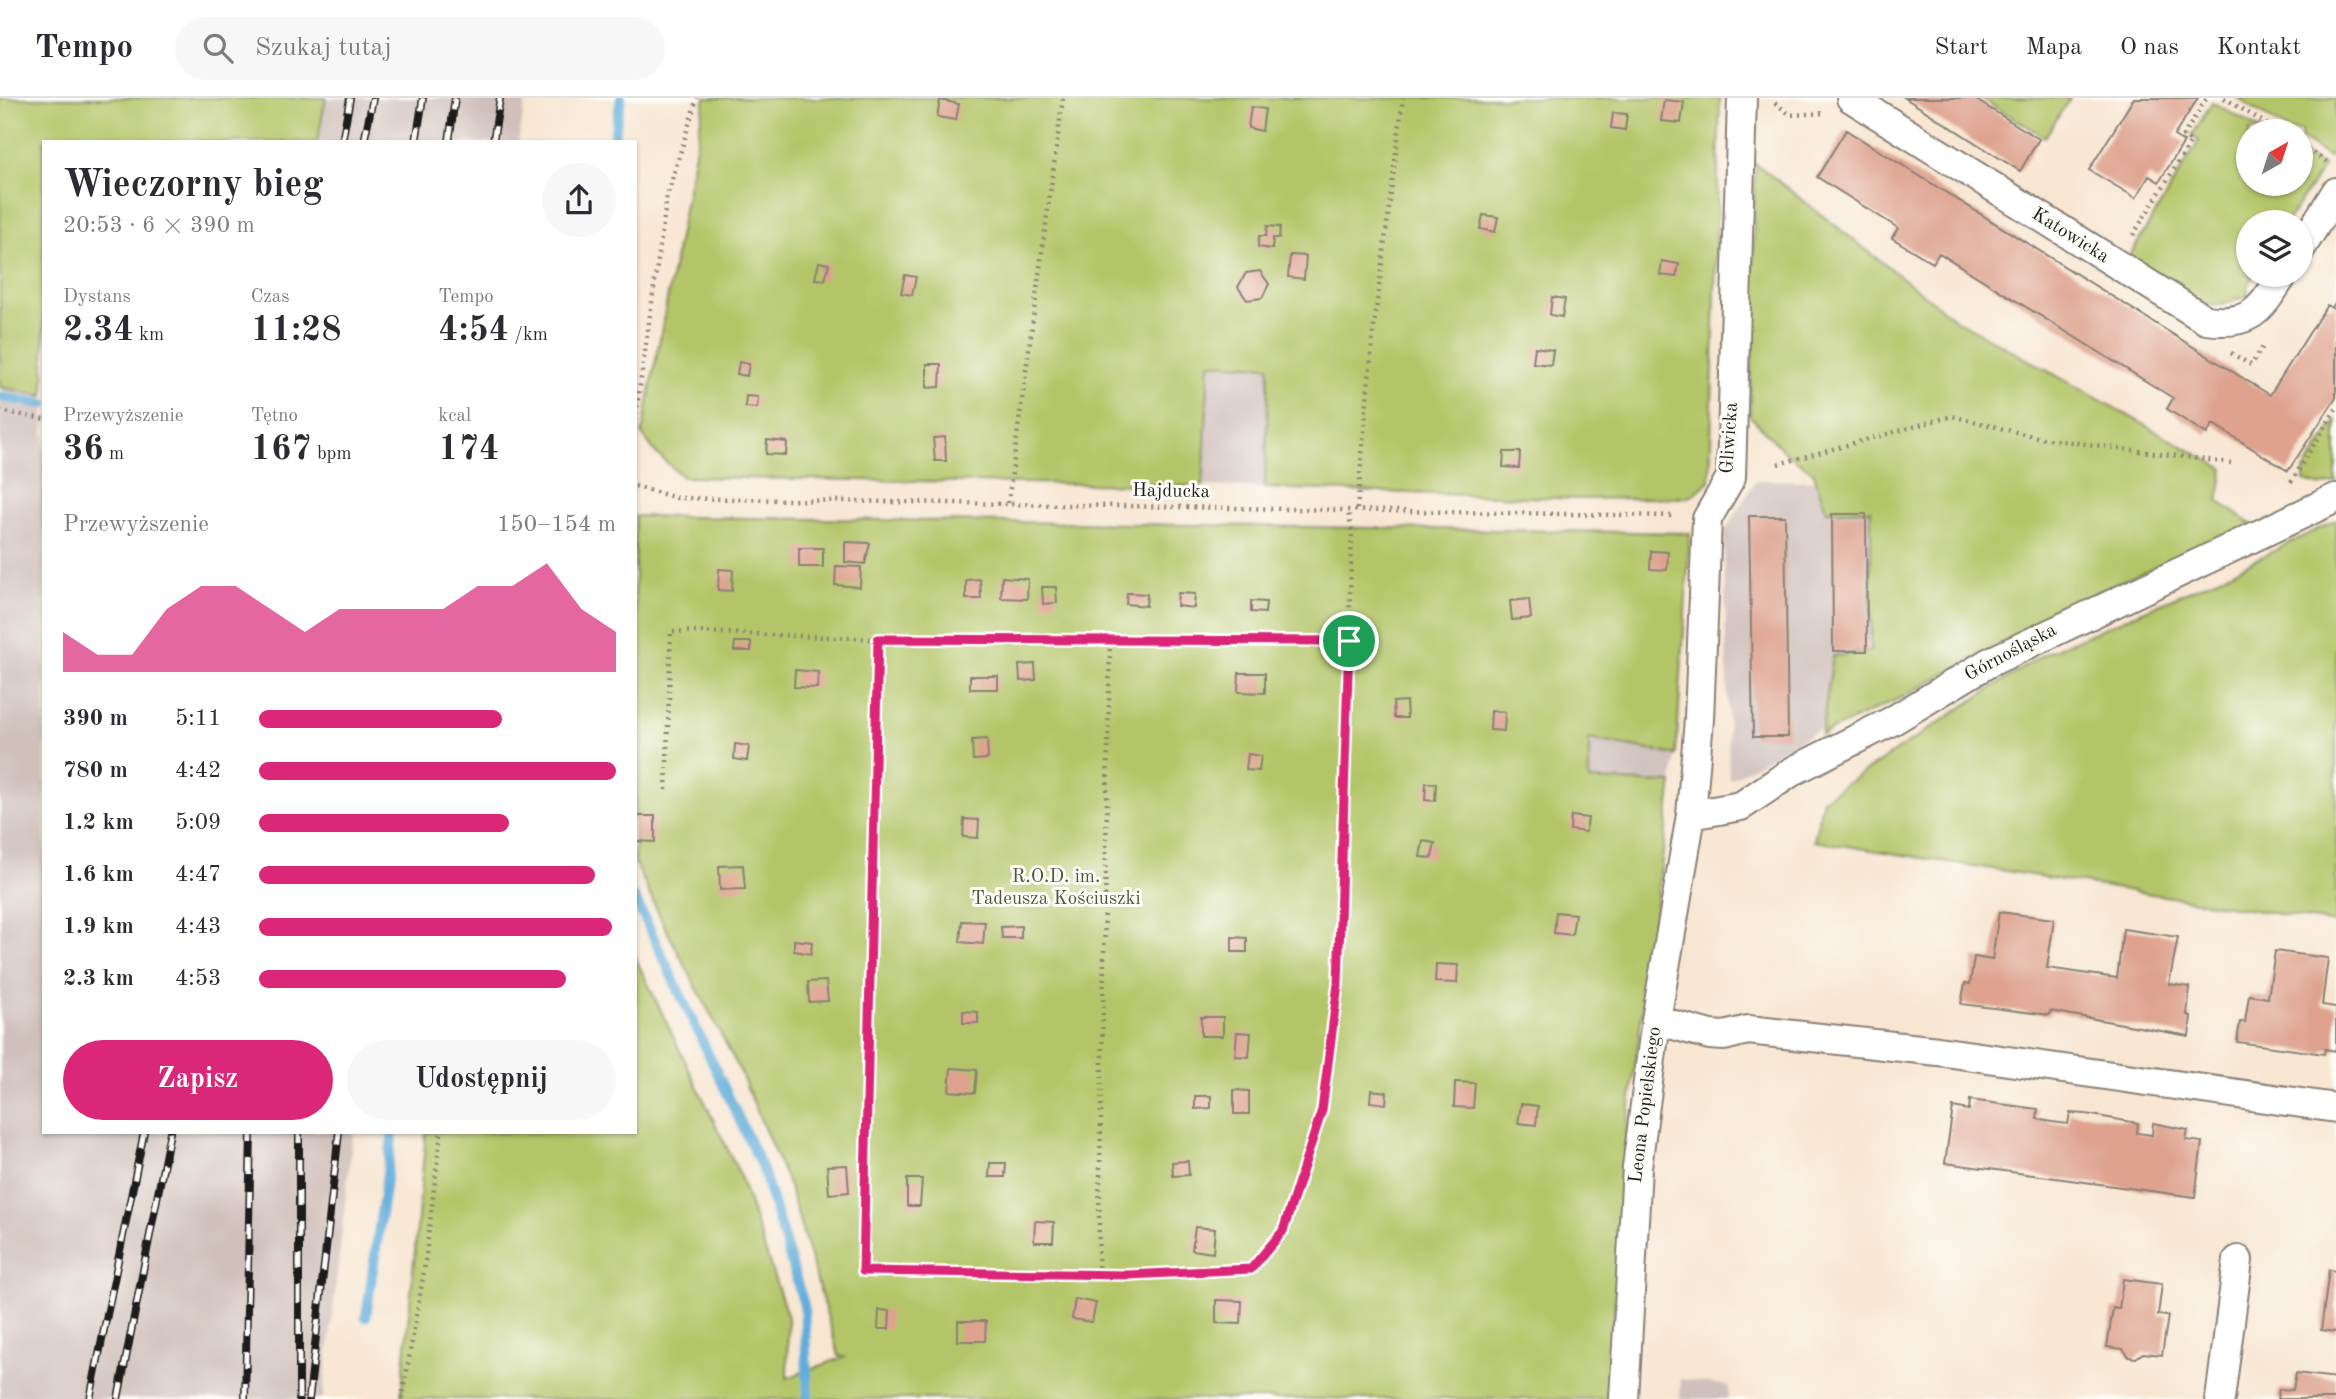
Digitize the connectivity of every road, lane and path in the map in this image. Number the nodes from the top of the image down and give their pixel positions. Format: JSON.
{"nodes":[{"id":1,"x":697,"y":98,"type":"edge"},
{"id":2,"x":1063,"y":98,"type":"edge"},
{"id":3,"x":1403,"y":98,"type":"edge"},
{"id":4,"x":1742,"y":98,"type":"edge"},
{"id":5,"x":1768,"y":98,"type":"edge"},
{"id":6,"x":1851,"y":98,"type":"edge"},
{"id":7,"x":2207,"y":98,"type":"edge"},
{"id":8,"x":2224,"y":98,"type":"edge"},
{"id":9,"x":1791,"y":115,"type":"dead end"},
{"id":10,"x":2258,"y":119,"type":"edge"},
{"id":11,"x":2314,"y":154,"type":"edge"},
{"id":12,"x":2331,"y":164,"type":"dead end"},
{"id":13,"x":2336,"y":192,"type":"edge"},
{"id":14,"x":2313,"y":229,"type":"edge"},
{"id":15,"x":2115,"y":264,"type":"junction"},
{"id":16,"x":2275,"y":287,"type":"edge"},
{"id":17,"x":637,"y":407,"type":"edge"},
{"id":18,"x":2336,"y":409,"type":"edge"},
{"id":19,"x":0,"y":411,"type":"edge"},
{"id":20,"x":42,"y":419,"type":"edge"},
{"id":21,"x":2231,"y":463,"type":"dead end"},
{"id":22,"x":1778,"y":464,"type":"dead end"},
{"id":23,"x":2289,"y":486,"type":"dead end"},
{"id":24,"x":637,"y":487,"type":"edge"},
{"id":25,"x":2336,"y":498,"type":"edge"},
{"id":26,"x":1009,"y":503,"type":"junction"},
{"id":27,"x":1357,"y":509,"type":"junction"},
{"id":28,"x":1348,"y":510,"type":"junction"},
{"id":29,"x":1707,"y":519,"type":"junction"},
{"id":30,"x":878,"y":639,"type":"junction"},
{"id":31,"x":1110,"y":641,"type":"junction"},
{"id":32,"x":1349,"y":641,"type":"junction"},
{"id":33,"x":666,"y":790,"type":"dead end"},
{"id":34,"x":1691,"y":814,"type":"junction"},
{"id":35,"x":1656,"y":1020,"type":"junction"},
{"id":36,"x":2336,"y":1108,"type":"edge"},
{"id":37,"x":441,"y":1134,"type":"edge"},
{"id":38,"x":2238,"y":1260,"type":"dead end"},
{"id":39,"x":1098,"y":1274,"type":"junction"},
{"id":40,"x":402,"y":1399,"type":"edge"},
{"id":41,"x":1624,"y":1399,"type":"edge"},
{"id":42,"x":2220,"y":1399,"type":"edge"}],
"edges":[{"from":1,"to":17,"type":"path"},
{"from":2,"to":26,"type":"path"},
{"from":3,"to":27,"type":"path"},
{"from":4,"to":29,"type":"street","name":"Gliwicka"},
{"from":5,"to":9,"type":"path"},
{"from":6,"to":15,"type":"street","name":"Katowicka"},
{"from":7,"to":15,"type":"path"},
{"from":8,"to":10,"type":"path"},
{"from":11,"to":12,"type":"path"},
{"from":13,"to":14,"type":"street"},
{"from":15,"to":16,"type":"street","name":"Katowicka"},
{"from":18,"to":23,"type":"path"},
{"from":19,"to":20,"type":"path"},
{"from":21,"to":22,"type":"path"},
{"from":24,"to":26,"type":"path","name":"Hajducka"},
{"from":25,"to":34,"type":"street","name":"Górnośląska"},
{"from":26,"to":28,"type":"path","name":"Hajducka"},
{"from":27,"to":28,"type":"path","name":"Hajducka"},
{"from":27,"to":29,"type":"path","name":"Hajducka"},
{"from":28,"to":32,"type":"path"},
{"from":29,"to":34,"type":"street","name":"Gliwicka"},
{"from":30,"to":31,"type":"path"},
{"from":30,"to":33,"type":"path"},
{"from":30,"to":39,"type":"path"},
{"from":31,"to":32,"type":"path"},
{"from":31,"to":39,"type":"path"},
{"from":32,"to":39,"type":"path"},
{"from":34,"to":35,"type":"street","name":"Leona Popielskiego"},
{"from":35,"to":36,"type":"street"},
{"from":35,"to":41,"type":"street","name":"Leona Popielskiego"},
{"from":37,"to":40,"type":"path"},
{"from":38,"to":42,"type":"street"}]}
